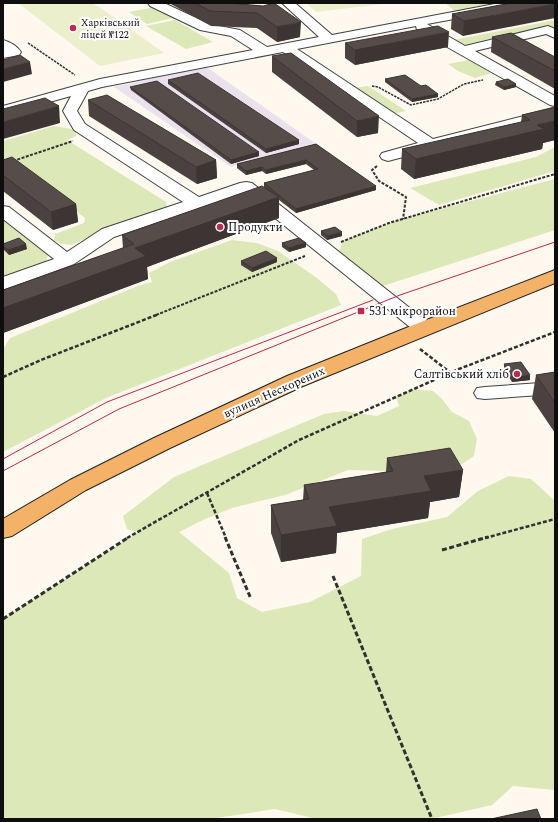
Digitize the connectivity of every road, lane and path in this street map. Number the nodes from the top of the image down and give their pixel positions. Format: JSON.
{"nodes":[{"id":1,"x":154,"y":3,"type":"edge"},
{"id":2,"x":288,"y":3,"type":"edge"},
{"id":3,"x":519,"y":3,"type":"edge"},
{"id":4,"x":414,"y":23,"type":"junction"},
{"id":5,"x":555,"y":34,"type":"edge"},
{"id":6,"x":329,"y":39,"type":"junction"},
{"id":7,"x":28,"y":43,"type":"dead end"},
{"id":8,"x":3,"y":44,"type":"edge"},
{"id":9,"x":285,"y":48,"type":"junction"},
{"id":10,"x":463,"y":50,"type":"junction"},
{"id":11,"x":264,"y":51,"type":"junction"},
{"id":12,"x":3,"y":54,"type":"edge"},
{"id":13,"x":506,"y":75,"type":"junction"},
{"id":14,"x":86,"y":87,"type":"junction"},
{"id":15,"x":344,"y":87,"type":"junction"},
{"id":16,"x":555,"y":102,"type":"edge"},
{"id":17,"x":3,"y":111,"type":"edge"},
{"id":18,"x":555,"y":112,"type":"edge"},
{"id":19,"x":91,"y":136,"type":"junction"},
{"id":20,"x":431,"y":145,"type":"junction"},
{"id":21,"x":388,"y":156,"type":"joint"},
{"id":22,"x":10,"y":162,"type":"edge"},
{"id":23,"x":555,"y":174,"type":"edge"},
{"id":24,"x":196,"y":204,"type":"junction"},
{"id":25,"x":3,"y":211,"type":"edge"},
{"id":26,"x":402,"y":219,"type":"junction"},
{"id":27,"x":324,"y":249,"type":"junction"},
{"id":28,"x":67,"y":260,"type":"junction"},
{"id":29,"x":555,"y":276,"type":"edge"},
{"id":30,"x":3,"y":284,"type":"edge"},
{"id":31,"x":423,"y":328,"type":"junction"},
{"id":32,"x":555,"y":332,"type":"edge"},
{"id":33,"x":420,"y":349,"type":"dead end"},
{"id":34,"x":451,"y":373,"type":"junction"},
{"id":35,"x":3,"y":377,"type":"edge"},
{"id":36,"x":555,"y":388,"type":"edge"},
{"id":37,"x":485,"y":393,"type":"dead end"},
{"id":38,"x":207,"y":493,"type":"junction"},
{"id":39,"x":555,"y":519,"type":"edge"},
{"id":40,"x":3,"y":530,"type":"edge"},
{"id":41,"x":442,"y":550,"type":"dead end"},
{"id":42,"x":333,"y":576,"type":"dead end"},
{"id":43,"x":251,"y":599,"type":"dead end"},
{"id":44,"x":3,"y":619,"type":"edge"},
{"id":45,"x":432,"y":819,"type":"edge"}],
"edges":[{"from":1,"to":11,"type":"lane"},
{"from":2,"to":6,"type":"lane"},
{"from":3,"to":4,"type":"lane"},
{"from":4,"to":6,"type":"lane"},
{"from":4,"to":10,"type":"lane"},
{"from":5,"to":10,"type":"lane"},
{"from":6,"to":9,"type":"lane"},
{"from":7,"to":14,"type":"path"},
{"from":8,"to":12,"type":"lane"},
{"from":9,"to":11,"type":"lane"},
{"from":9,"to":15,"type":"lane"},
{"from":10,"to":13,"type":"lane"},
{"from":11,"to":14,"type":"lane"},
{"from":13,"to":15,"type":"path"},
{"from":13,"to":16,"type":"lane"},
{"from":14,"to":17,"type":"lane"},
{"from":14,"to":19,"type":"lane"},
{"from":15,"to":20,"type":"lane"},
{"from":18,"to":20,"type":"lane"},
{"from":19,"to":22,"type":"path"},
{"from":19,"to":24,"type":"lane"},
{"from":20,"to":21,"type":"lane"},
{"from":21,"to":26,"type":"path"},
{"from":23,"to":26,"type":"path"},
{"from":24,"to":27,"type":"lane"},
{"from":24,"to":28,"type":"lane"},
{"from":25,"to":28,"type":"lane"},
{"from":26,"to":27,"type":"path"},
{"from":27,"to":31,"type":"lane"},
{"from":27,"to":35,"type":"path"},
{"from":28,"to":30,"type":"lane"},
{"from":29,"to":31,"type":"main road","name":"вулиця Нескорених"},
{"from":31,"to":40,"type":"main road","name":"вулиця Нескорених"},
{"from":32,"to":34,"type":"path"},
{"from":33,"to":34,"type":"path"},
{"from":34,"to":38,"type":"path"},
{"from":36,"to":37,"type":"lane"},
{"from":38,"to":43,"type":"path"},
{"from":38,"to":44,"type":"path"},
{"from":39,"to":41,"type":"path"},
{"from":42,"to":45,"type":"path"}]}
